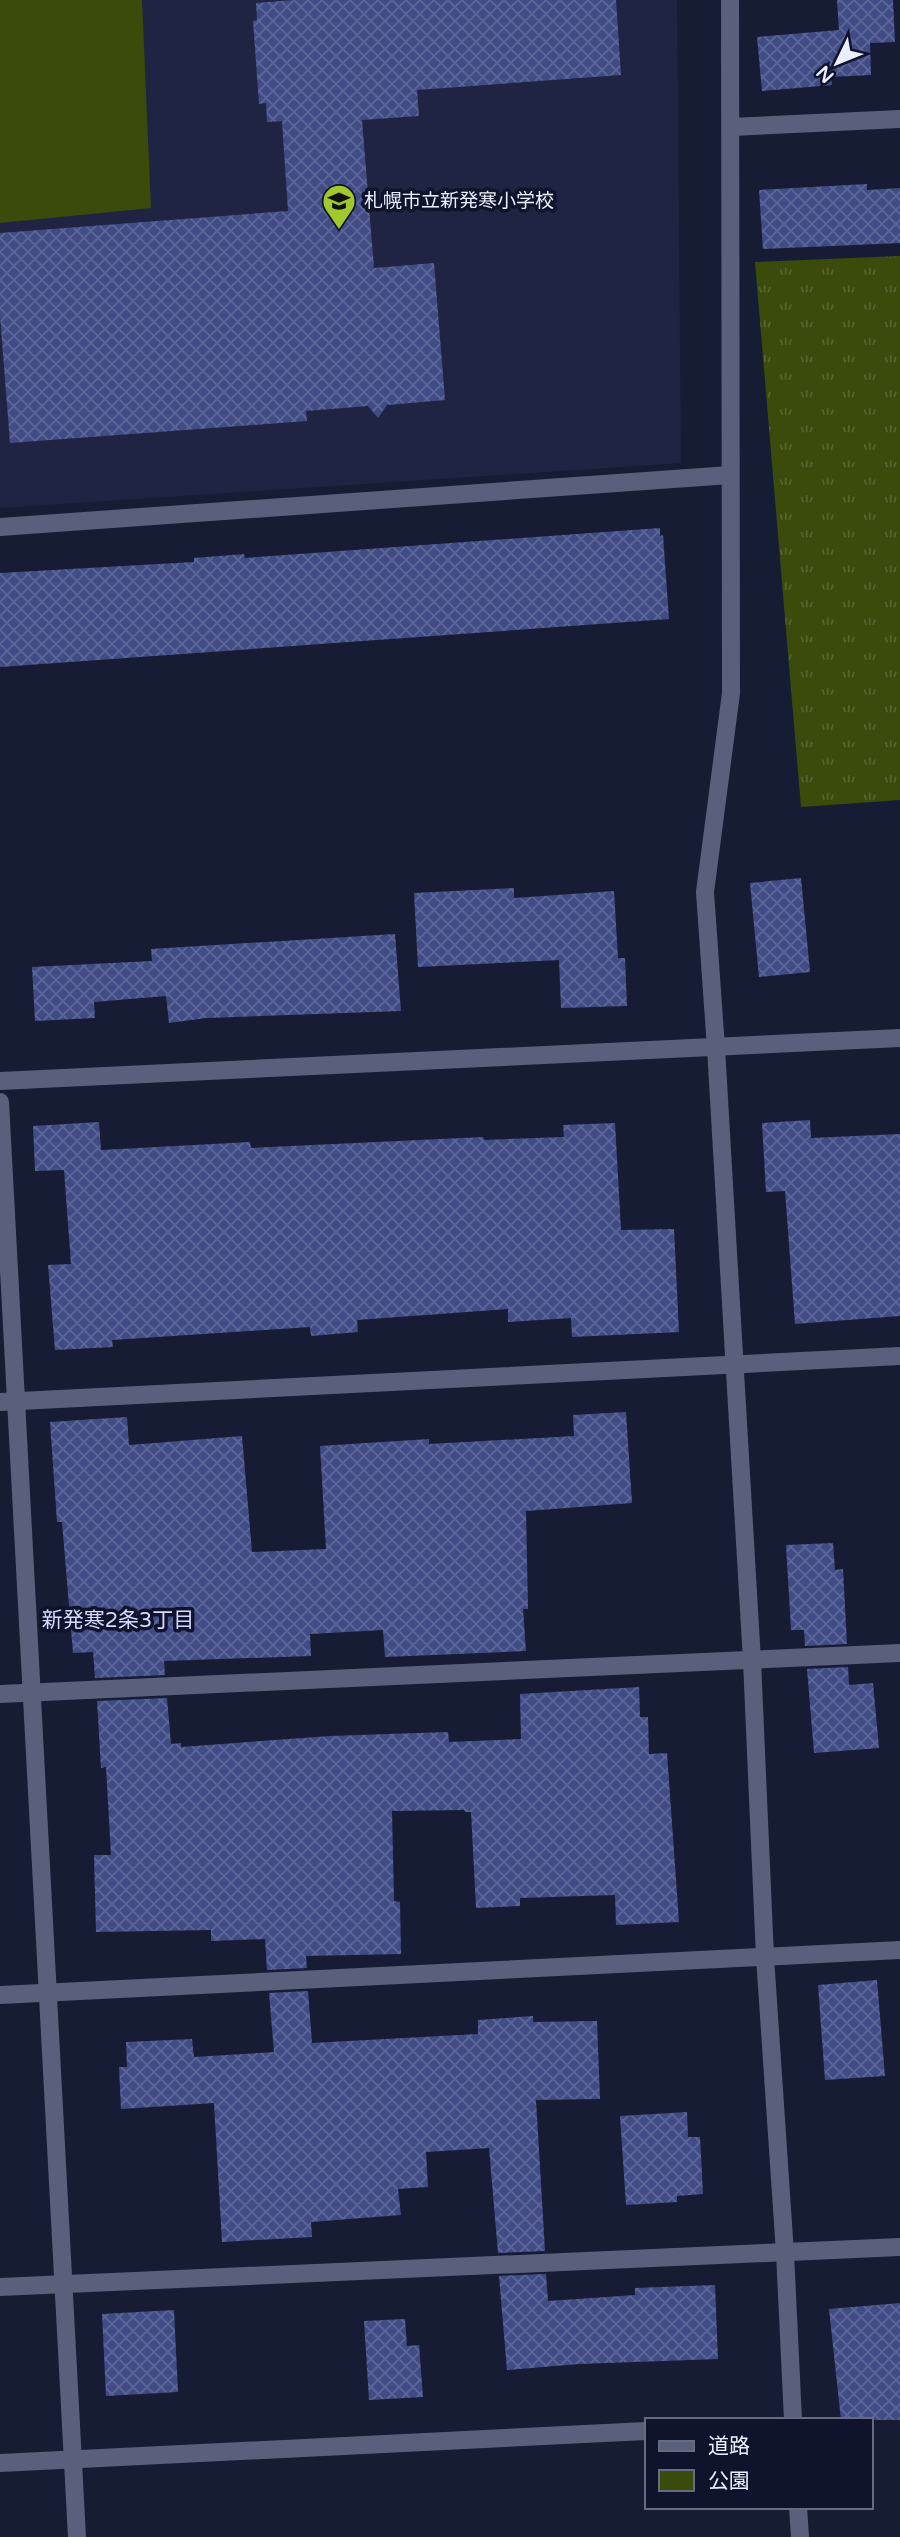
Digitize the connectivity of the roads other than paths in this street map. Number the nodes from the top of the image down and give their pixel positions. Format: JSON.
{"nodes":[{"id":1,"x":730,"y":0,"type":"edge"},
{"id":2,"x":900,"y":119,"type":"edge"},
{"id":3,"x":732,"y":127,"type":"junction"},
{"id":4,"x":730,"y":475,"type":"junction"},
{"id":5,"x":0,"y":527,"type":"edge"},
{"id":6,"x":900,"y":1038,"type":"edge"},
{"id":7,"x":716,"y":1048,"type":"junction"},
{"id":8,"x":0,"y":1082,"type":"edge"},
{"id":9,"x":0,"y":1102,"type":"edge"},
{"id":10,"x":900,"y":1356,"type":"edge"},
{"id":11,"x":734,"y":1365,"type":"junction"},
{"id":12,"x":7,"y":1401,"type":"edge"},
{"id":13,"x":900,"y":1653,"type":"edge"},
{"id":14,"x":752,"y":1661,"type":"junction"},
{"id":15,"x":31,"y":1693,"type":"junction"},
{"id":16,"x":0,"y":1694,"type":"edge"},
{"id":17,"x":900,"y":1950,"type":"edge"},
{"id":18,"x":765,"y":1957,"type":"junction"},
{"id":19,"x":47,"y":1993,"type":"junction"},
{"id":20,"x":0,"y":1995,"type":"edge"},
{"id":21,"x":900,"y":2247,"type":"edge"},
{"id":22,"x":785,"y":2253,"type":"junction"},
{"id":23,"x":61,"y":2283,"type":"junction"},
{"id":24,"x":0,"y":2287,"type":"edge"},
{"id":25,"x":793,"y":2418,"type":"edge"},
{"id":26,"x":645,"y":2431,"type":"edge"},
{"id":27,"x":72,"y":2459,"type":"junction"},
{"id":28,"x":0,"y":2463,"type":"edge"},
{"id":29,"x":798,"y":2509,"type":"edge"},
{"id":30,"x":77,"y":2537,"type":"edge"},
{"id":31,"x":800,"y":2537,"type":"edge"}],
"edges":[{"from":1,"to":3,"type":"street"},
{"from":2,"to":3,"type":"street"},
{"from":3,"to":4,"type":"street"},
{"from":4,"to":5,"type":"street"},
{"from":4,"to":7,"type":"street"},
{"from":6,"to":7,"type":"street"},
{"from":7,"to":8,"type":"street"},
{"from":7,"to":11,"type":"street"},
{"from":9,"to":12,"type":"street"},
{"from":10,"to":11,"type":"street"},
{"from":11,"to":12,"type":"street"},
{"from":11,"to":14,"type":"street"},
{"from":12,"to":15,"type":"street"},
{"from":13,"to":14,"type":"street"},
{"from":14,"to":15,"type":"street"},
{"from":14,"to":18,"type":"street"},
{"from":15,"to":16,"type":"street"},
{"from":15,"to":19,"type":"street"},
{"from":17,"to":18,"type":"street"},
{"from":18,"to":19,"type":"street"},
{"from":18,"to":22,"type":"street"},
{"from":19,"to":20,"type":"street"},
{"from":19,"to":23,"type":"street"},
{"from":21,"to":22,"type":"street"},
{"from":22,"to":23,"type":"street"},
{"from":22,"to":25,"type":"street"},
{"from":23,"to":24,"type":"street"},
{"from":23,"to":27,"type":"street"},
{"from":26,"to":27,"type":"street"},
{"from":27,"to":28,"type":"street"},
{"from":27,"to":30,"type":"street"},
{"from":29,"to":31,"type":"street"}]}
